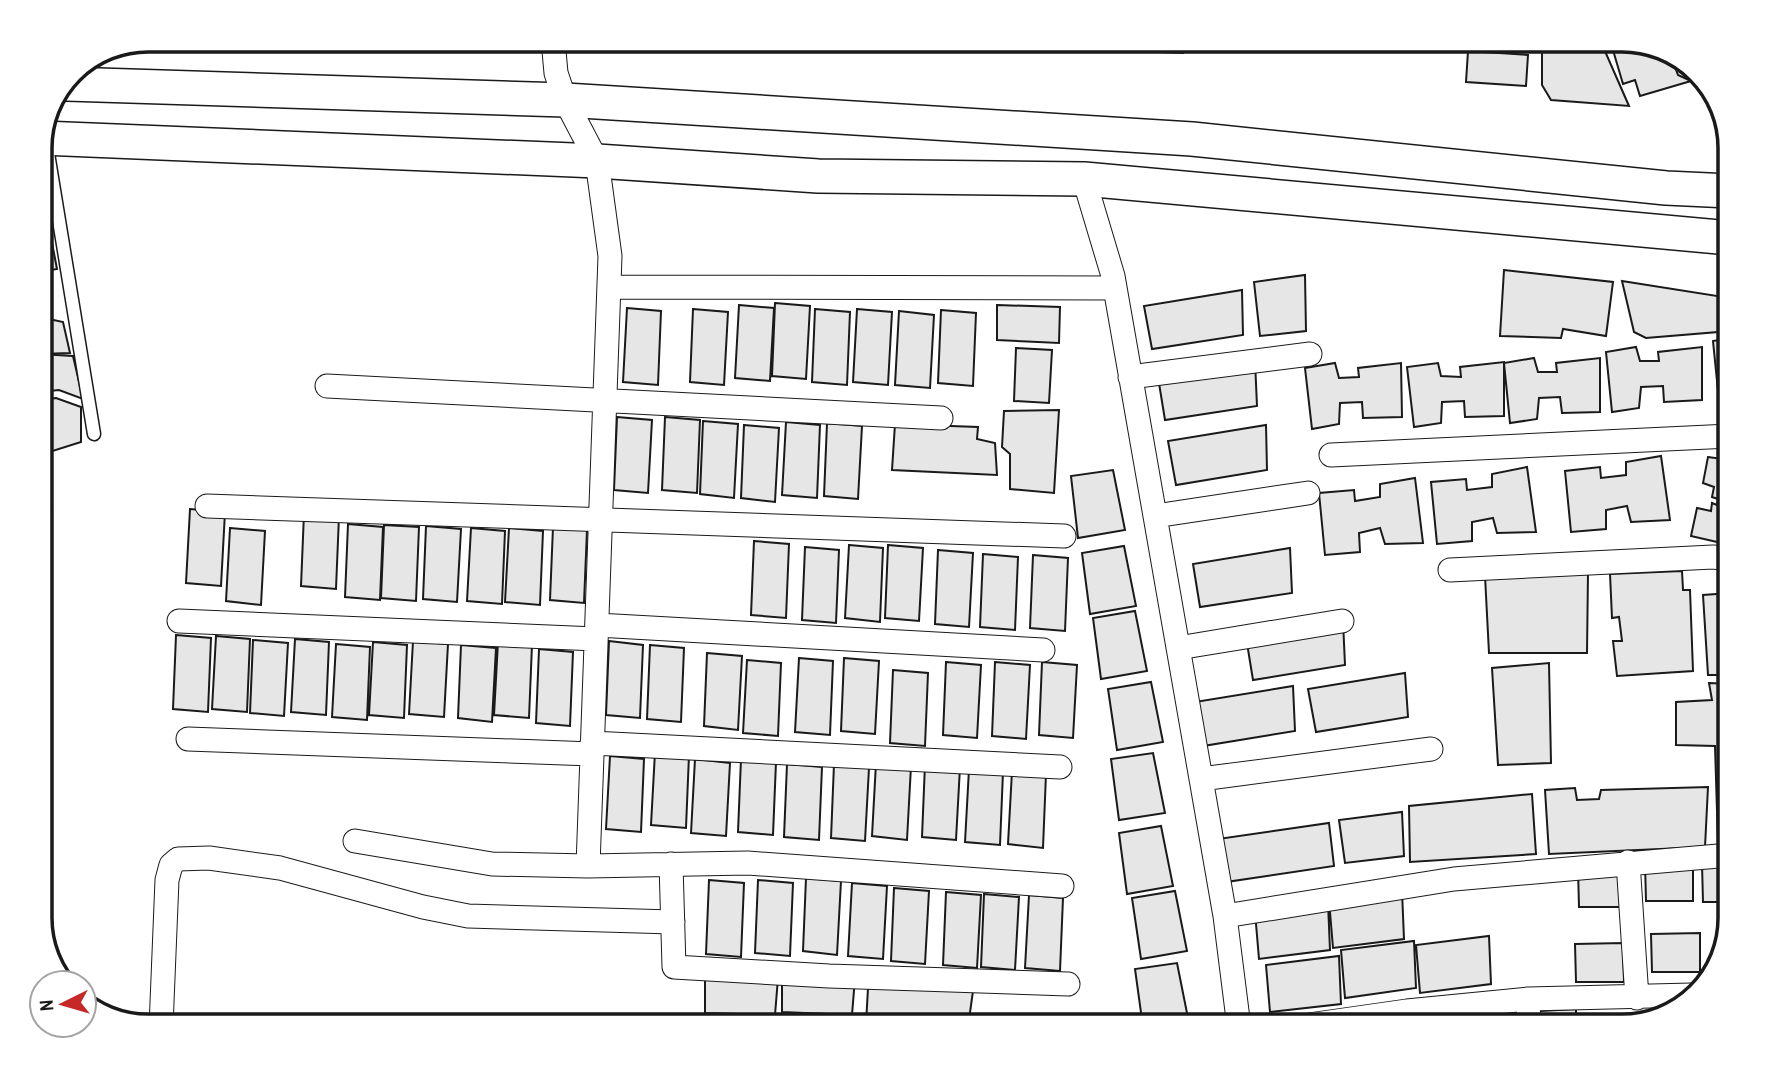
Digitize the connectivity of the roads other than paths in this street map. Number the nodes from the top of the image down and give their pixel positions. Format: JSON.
{"nodes":[{"id":1,"x":554,"y":52,"type":"edge"},
{"id":2,"x":77,"y":84,"type":"edge"},
{"id":3,"x":565,"y":100,"type":"junction"},
{"id":4,"x":54,"y":138,"type":"edge"},
{"id":5,"x":597,"y":161,"type":"junction"},
{"id":6,"x":1084,"y":179,"type":"junction"},
{"id":7,"x":1717,"y":190,"type":"edge"},
{"id":8,"x":53,"y":191,"type":"edge"},
{"id":9,"x":1717,"y":237,"type":"edge"},
{"id":10,"x":609,"y":287,"type":"junction"},
{"id":11,"x":1115,"y":288,"type":"junction"},
{"id":12,"x":1310,"y":354,"type":"dead end"},
{"id":13,"x":1130,"y":377,"type":"junction"},
{"id":14,"x":327,"y":386,"type":"dead end"},
{"id":15,"x":605,"y":402,"type":"junction"},
{"id":16,"x":941,"y":418,"type":"dead end"},
{"id":17,"x":94,"y":434,"type":"dead end"},
{"id":18,"x":1717,"y":437,"type":"edge"},
{"id":19,"x":1331,"y":454,"type":"dead end"},
{"id":20,"x":1308,"y":494,"type":"dead end"},
{"id":21,"x":207,"y":506,"type":"dead end"},
{"id":22,"x":1155,"y":516,"type":"junction"},
{"id":23,"x":600,"y":518,"type":"junction"},
{"id":24,"x":1064,"y":536,"type":"dead end"},
{"id":25,"x":1718,"y":558,"type":"edge"},
{"id":26,"x":1450,"y":570,"type":"dead end"},
{"id":27,"x":179,"y":621,"type":"dead end"},
{"id":28,"x":1342,"y":621,"type":"dead end"},
{"id":29,"x":596,"y":632,"type":"junction"},
{"id":30,"x":1178,"y":648,"type":"junction"},
{"id":31,"x":1043,"y":650,"type":"dead end"},
{"id":32,"x":188,"y":739,"type":"dead end"},
{"id":33,"x":592,"y":748,"type":"junction"},
{"id":34,"x":1430,"y":749,"type":"dead end"},
{"id":35,"x":1060,"y":767,"type":"dead end"},
{"id":36,"x":1201,"y":779,"type":"junction"},
{"id":37,"x":355,"y":841,"type":"dead end"},
{"id":38,"x":1718,"y":856,"type":"edge"},
{"id":39,"x":1628,"y":862,"type":"junction"},
{"id":40,"x":671,"y":864,"type":"junction"},
{"id":41,"x":588,"y":866,"type":"junction"},
{"id":42,"x":1062,"y":887,"type":"dead end"},
{"id":43,"x":1225,"y":916,"type":"junction"},
{"id":44,"x":673,"y":922,"type":"junction"},
{"id":45,"x":1068,"y":984,"type":"dead end"},
{"id":46,"x":1679,"y":996,"type":"edge"},
{"id":47,"x":1637,"y":998,"type":"junction"},
{"id":48,"x":1528,"y":999,"type":"junction"},
{"id":49,"x":162,"y":1014,"type":"edge"},
{"id":50,"x":1237,"y":1014,"type":"edge"},
{"id":51,"x":1437,"y":1014,"type":"edge"},
{"id":52,"x":1529,"y":1014,"type":"edge"}],
"edges":[{"from":1,"to":3,"type":"street"},
{"from":2,"to":3,"type":"street"},
{"from":3,"to":5,"type":"street"},
{"from":3,"to":7,"type":"street"},
{"from":4,"to":5,"type":"street"},
{"from":5,"to":6,"type":"street"},
{"from":5,"to":10,"type":"street"},
{"from":6,"to":9,"type":"street"},
{"from":6,"to":11,"type":"street"},
{"from":8,"to":17,"type":"lane"},
{"from":10,"to":11,"type":"street"},
{"from":10,"to":15,"type":"street"},
{"from":11,"to":13,"type":"street"},
{"from":12,"to":13,"type":"street"},
{"from":13,"to":22,"type":"street"},
{"from":14,"to":15,"type":"street"},
{"from":15,"to":16,"type":"street"},
{"from":15,"to":23,"type":"street"},
{"from":18,"to":19,"type":"street"},
{"from":20,"to":22,"type":"street"},
{"from":21,"to":23,"type":"street"},
{"from":22,"to":30,"type":"street"},
{"from":23,"to":24,"type":"street"},
{"from":23,"to":29,"type":"street"},
{"from":25,"to":26,"type":"street"},
{"from":27,"to":29,"type":"street"},
{"from":28,"to":30,"type":"street"},
{"from":29,"to":31,"type":"street"},
{"from":29,"to":33,"type":"street"},
{"from":30,"to":36,"type":"street"},
{"from":32,"to":33,"type":"street"},
{"from":33,"to":35,"type":"street"},
{"from":33,"to":41,"type":"street"},
{"from":34,"to":36,"type":"street"},
{"from":36,"to":43,"type":"street"},
{"from":37,"to":41,"type":"street"},
{"from":38,"to":39,"type":"street"},
{"from":39,"to":43,"type":"street"},
{"from":39,"to":47,"type":"street"},
{"from":40,"to":41,"type":"street"},
{"from":40,"to":42,"type":"street"},
{"from":40,"to":44,"type":"street"},
{"from":43,"to":50,"type":"street"},
{"from":44,"to":45,"type":"street"},
{"from":44,"to":49,"type":"street"},
{"from":46,"to":47,"type":"street"},
{"from":47,"to":48,"type":"street"},
{"from":48,"to":51,"type":"street"},
{"from":48,"to":52,"type":"street"}]}
